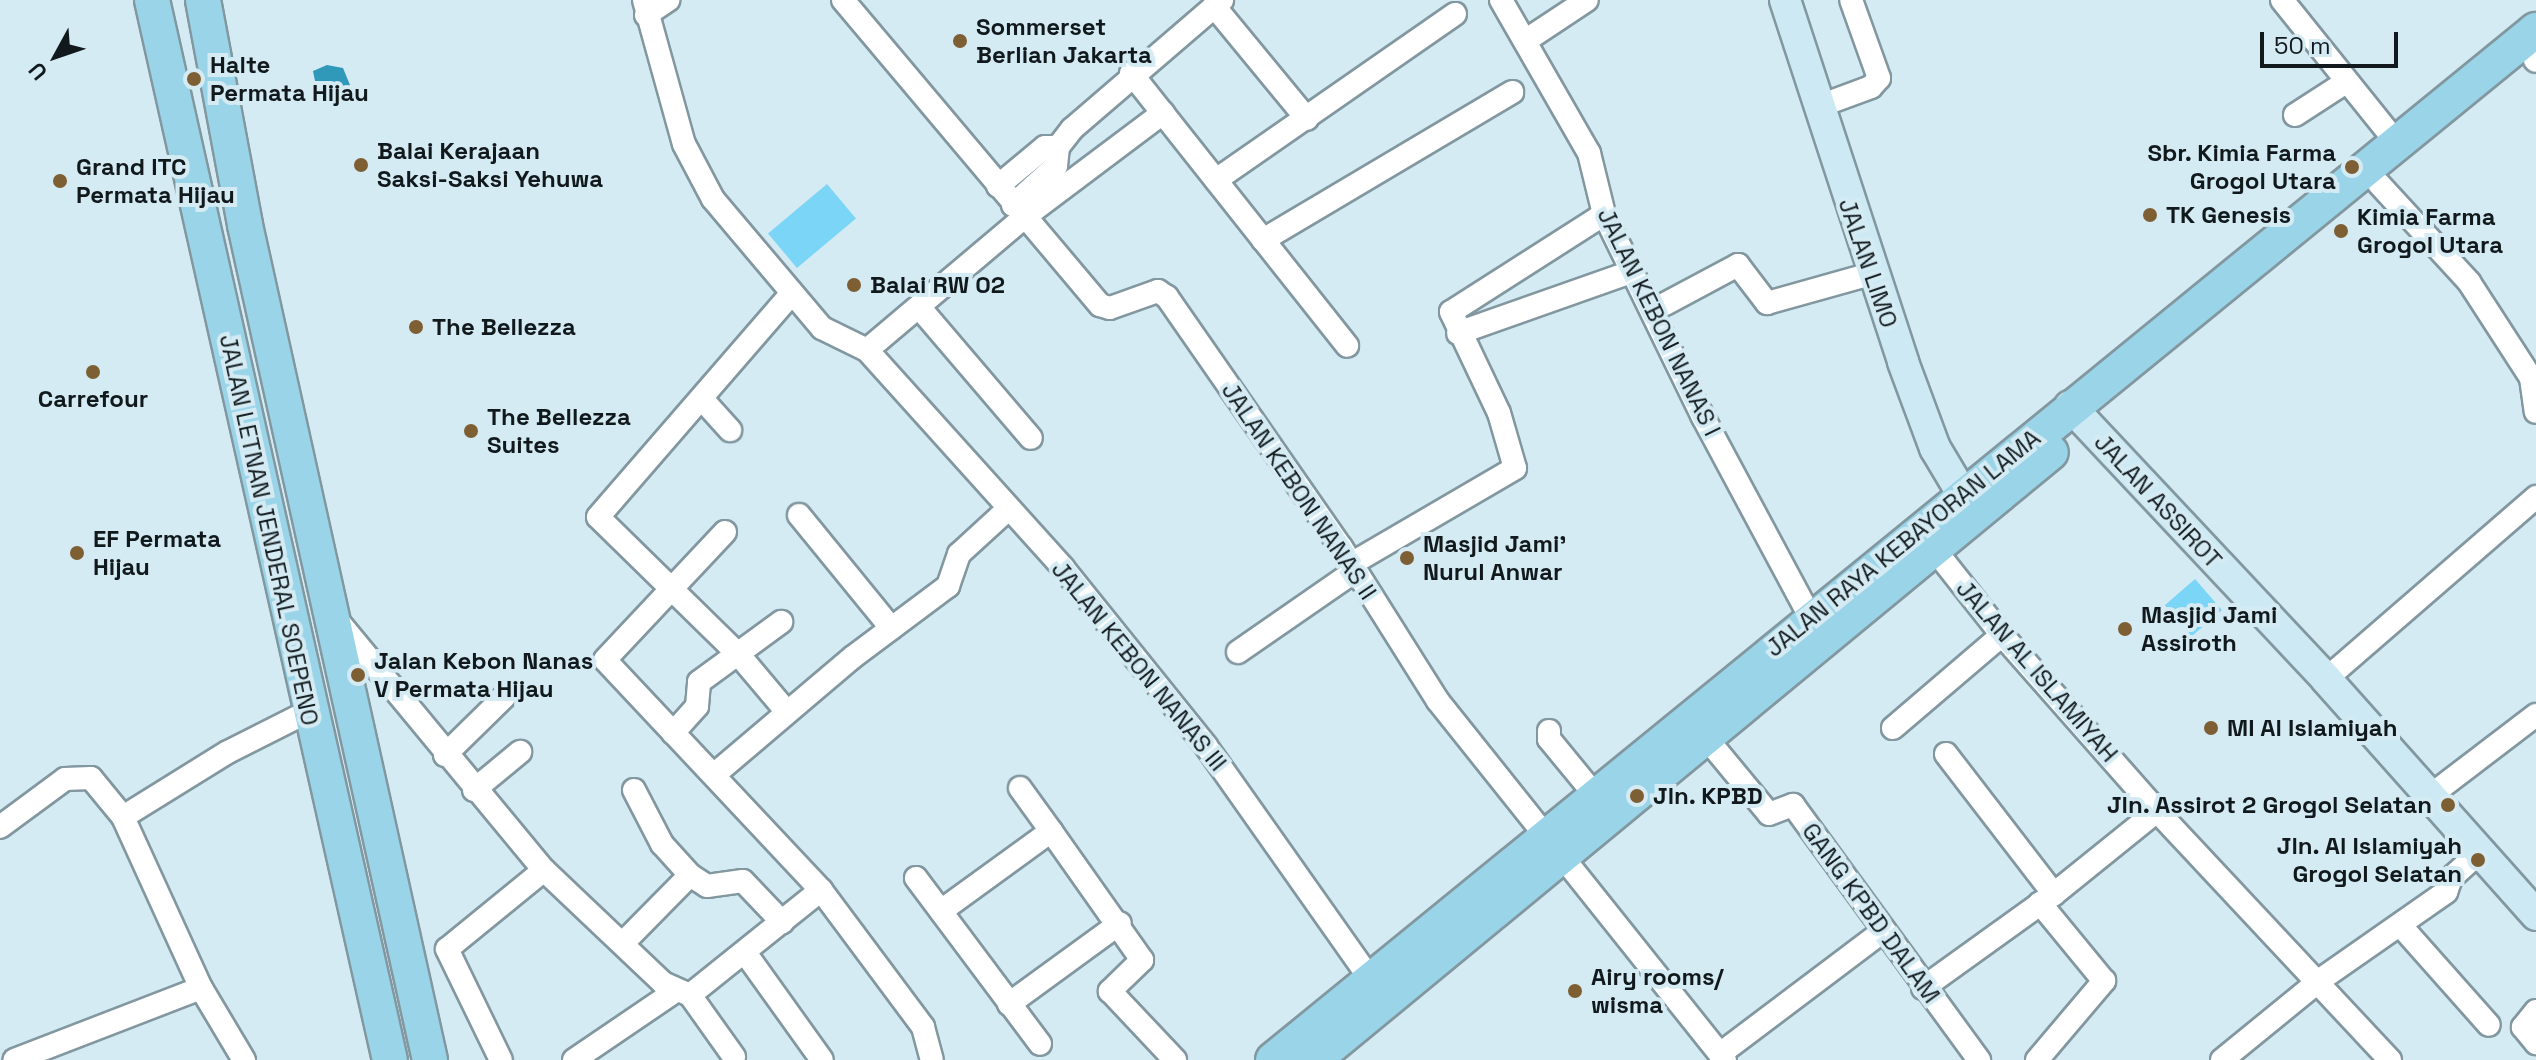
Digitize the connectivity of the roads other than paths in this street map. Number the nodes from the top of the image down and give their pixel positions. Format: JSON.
{"nodes":[{"id":1,"x":152,"y":0,"type":"edge"},
{"id":2,"x":203,"y":0,"type":"edge"},
{"id":3,"x":668,"y":0,"type":"edge"},
{"id":4,"x":843,"y":0,"type":"edge"},
{"id":5,"x":1501,"y":0,"type":"edge"},
{"id":6,"x":1587,"y":0,"type":"edge"},
{"id":7,"x":1785,"y":0,"type":"edge"},
{"id":8,"x":1851,"y":0,"type":"edge"},
{"id":9,"x":2282,"y":0,"type":"edge"},
{"id":10,"x":1218,"y":3,"type":"edge"},
{"id":11,"x":645,"y":8,"type":"edge"},
{"id":12,"x":1455,"y":14,"type":"dead end"},
{"id":13,"x":1525,"y":41,"type":"junction"},
{"id":14,"x":2536,"y":52,"type":"edge"},
{"id":15,"x":1131,"y":73,"type":"junction"},
{"id":16,"x":2346,"y":82,"type":"junction"},
{"id":17,"x":1512,"y":92,"type":"dead end"},
{"id":18,"x":1817,"y":107,"type":"junction"},
{"id":19,"x":1163,"y":113,"type":"junction"},
{"id":20,"x":2295,"y":115,"type":"dead end"},
{"id":21,"x":1307,"y":119,"type":"junction"},
{"id":22,"x":2396,"y":142,"type":"junction"},
{"id":23,"x":1058,"y":147,"type":"junction"},
{"id":24,"x":1216,"y":180,"type":"junction"},
{"id":25,"x":2379,"y":184,"type":"junction"},
{"id":26,"x":998,"y":186,"type":"junction"},
{"id":27,"x":2340,"y":202,"type":"junction"},
{"id":28,"x":1018,"y":211,"type":"junction"},
{"id":29,"x":1604,"y":214,"type":"junction"},
{"id":30,"x":1263,"y":240,"type":"junction"},
{"id":31,"x":1631,"y":272,"type":"junction"},
{"id":32,"x":1871,"y":274,"type":"junction"},
{"id":33,"x":792,"y":293,"type":"junction"},
{"id":34,"x":1665,"y":304,"type":"dead end"},
{"id":35,"x":919,"y":307,"type":"junction"},
{"id":36,"x":1458,"y":333,"type":"junction"},
{"id":37,"x":1347,"y":346,"type":"dead end"},
{"id":38,"x":867,"y":350,"type":"junction"},
{"id":39,"x":702,"y":399,"type":"junction"},
{"id":40,"x":2536,"y":412,"type":"edge"},
{"id":41,"x":2078,"y":414,"type":"junction"},
{"id":42,"x":730,"y":430,"type":"dead end"},
{"id":43,"x":1031,"y":438,"type":"dead end"},
{"id":44,"x":2536,"y":497,"type":"edge"},
{"id":45,"x":236,"y":502,"type":"dead end"},
{"id":46,"x":1967,"y":506,"type":"junction"},
{"id":47,"x":1007,"y":510,"type":"junction"},
{"id":48,"x":799,"y":515,"type":"dead end"},
{"id":49,"x":725,"y":532,"type":"dead end"},
{"id":50,"x":270,"y":537,"type":"junction"},
{"id":51,"x":1926,"y":539,"type":"junction"},
{"id":52,"x":1353,"y":567,"type":"junction"},
{"id":53,"x":669,"y":586,"type":"junction"},
{"id":54,"x":331,"y":612,"type":"junction"},
{"id":55,"x":781,"y":622,"type":"dead end"},
{"id":56,"x":891,"y":628,"type":"junction"},
{"id":57,"x":1816,"y":630,"type":"junction"},
{"id":58,"x":2002,"y":635,"type":"junction"},
{"id":59,"x":1238,"y":652,"type":"dead end"},
{"id":60,"x":739,"y":655,"type":"junction"},
{"id":61,"x":2326,"y":679,"type":"junction"},
{"id":62,"x":396,"y":691,"type":"junction"},
{"id":63,"x":504,"y":697,"type":"dead end"},
{"id":64,"x":352,"y":701,"type":"junction"},
{"id":65,"x":309,"y":711,"type":"junction"},
{"id":66,"x":787,"y":712,"type":"junction"},
{"id":67,"x":2536,"y":715,"type":"edge"},
{"id":68,"x":1893,"y":728,"type":"dead end"},
{"id":69,"x":1549,"y":731,"type":"dead end"},
{"id":70,"x":673,"y":733,"type":"junction"},
{"id":71,"x":1707,"y":739,"type":"junction"},
{"id":72,"x":520,"y":752,"type":"dead end"},
{"id":73,"x":1946,"y":754,"type":"dead end"},
{"id":74,"x":445,"y":755,"type":"junction"},
{"id":75,"x":715,"y":774,"type":"junction"},
{"id":76,"x":1020,"y":788,"type":"dead end"},
{"id":77,"x":474,"y":790,"type":"junction"},
{"id":78,"x":634,"y":790,"type":"dead end"},
{"id":79,"x":1595,"y":795,"type":"junction"},
{"id":80,"x":2431,"y":795,"type":"junction"},
{"id":81,"x":2157,"y":811,"type":"junction"},
{"id":82,"x":123,"y":817,"type":"junction"},
{"id":83,"x":0,"y":827,"type":"edge"},
{"id":84,"x":1051,"y":831,"type":"junction"},
{"id":85,"x":1552,"y":847,"type":"junction"},
{"id":86,"x":2479,"y":853,"type":"junction"},
{"id":87,"x":544,"y":870,"type":"junction"},
{"id":88,"x":690,"y":875,"type":"junction"},
{"id":89,"x":916,"y":878,"type":"dead end"},
{"id":90,"x":821,"y":890,"type":"junction"},
{"id":91,"x":2047,"y":899,"type":"junction"},
{"id":92,"x":941,"y":911,"type":"junction"},
{"id":93,"x":2536,"y":915,"type":"edge"},
{"id":94,"x":782,"y":922,"type":"junction"},
{"id":95,"x":1120,"y":923,"type":"junction"},
{"id":96,"x":2401,"y":926,"type":"junction"},
{"id":97,"x":1882,"y":932,"type":"junction"},
{"id":98,"x":623,"y":943,"type":"junction"},
{"id":99,"x":746,"y":954,"type":"junction"},
{"id":100,"x":2320,"y":980,"type":"junction"},
{"id":101,"x":201,"y":988,"type":"junction"},
{"id":102,"x":1923,"y":988,"type":"junction"},
{"id":103,"x":1378,"y":991,"type":"junction"},
{"id":104,"x":682,"y":993,"type":"junction"},
{"id":105,"x":1009,"y":1004,"type":"junction"},
{"id":106,"x":2536,"y":1011,"type":"edge"},
{"id":107,"x":2489,"y":1025,"type":"dead end"},
{"id":108,"x":2536,"y":1043,"type":"edge"},
{"id":109,"x":1040,"y":1044,"type":"dead end"},
{"id":110,"x":1295,"y":1056,"type":"edge"},
{"id":111,"x":734,"y":1057,"type":"dead end"},
{"id":112,"x":1722,"y":1057,"type":"edge"},
{"id":113,"x":14,"y":1060,"type":"edge"},
{"id":114,"x":244,"y":1060,"type":"edge"},
{"id":115,"x":390,"y":1060,"type":"edge"},
{"id":116,"x":430,"y":1060,"type":"edge"},
{"id":117,"x":501,"y":1060,"type":"edge"},
{"id":118,"x":574,"y":1060,"type":"edge"},
{"id":119,"x":822,"y":1060,"type":"edge"},
{"id":120,"x":932,"y":1060,"type":"edge"},
{"id":121,"x":1175,"y":1060,"type":"edge"},
{"id":122,"x":1979,"y":1060,"type":"edge"},
{"id":123,"x":2037,"y":1060,"type":"edge"},
{"id":124,"x":2222,"y":1060,"type":"edge"},
{"id":125,"x":2390,"y":1060,"type":"edge"}],
"edges":[{"from":1,"to":50,"type":"main road","name":"JALAN LETNAN JENDERAL SOEPENO"},
{"from":2,"to":54,"type":"main road","name":"JALAN LETNAN JENDERAL SOEPENO"},
{"from":3,"to":11,"type":"street"},
{"from":4,"to":26,"type":"street"},
{"from":5,"to":13,"type":"street","name":"JALAN KEBON NANAS I"},
{"from":6,"to":13,"type":"street"},
{"from":7,"to":18,"type":"street","name":"JALAN LIMO"},
{"from":8,"to":18,"type":"street"},
{"from":9,"to":16,"type":"street"},
{"from":10,"to":15,"type":"street"},
{"from":10,"to":21,"type":"street"},
{"from":11,"to":33,"type":"street"},
{"from":12,"to":21,"type":"street"},
{"from":13,"to":29,"type":"street","name":"JALAN KEBON NANAS I"},
{"from":14,"to":22,"type":"main road","name":"JALAN RAYA KEBAYORAN LAMA"},
{"from":14,"to":25,"type":"main road","name":"JALAN RAYA KEBAYORAN LAMA"},
{"from":15,"to":19,"type":"street"},
{"from":15,"to":23,"type":"street"},
{"from":16,"to":20,"type":"street"},
{"from":16,"to":22,"type":"street"},
{"from":17,"to":30,"type":"street"},
{"from":18,"to":32,"type":"street","name":"JALAN LIMO"},
{"from":19,"to":24,"type":"street"},
{"from":19,"to":28,"type":"street"},
{"from":21,"to":24,"type":"street"},
{"from":22,"to":27,"type":"main road","name":"JALAN RAYA KEBAYORAN LAMA"},
{"from":23,"to":26,"type":"street"},
{"from":23,"to":28,"type":"street"},
{"from":24,"to":30,"type":"street"},
{"from":25,"to":27,"type":"main road","name":"JALAN RAYA KEBAYORAN LAMA"},
{"from":25,"to":40,"type":"street"},
{"from":26,"to":28,"type":"street"},
{"from":27,"to":41,"type":"main road","name":"JALAN RAYA KEBAYORAN LAMA"},
{"from":28,"to":35,"type":"street"},
{"from":28,"to":52,"type":"street","name":"JALAN KEBON NANAS II"},
{"from":29,"to":31,"type":"street","name":"JALAN KEBON NANAS I"},
{"from":29,"to":36,"type":"street"},
{"from":30,"to":37,"type":"street"},
{"from":31,"to":36,"type":"street"},
{"from":31,"to":57,"type":"street","name":"JALAN KEBON NANAS I"},
{"from":32,"to":34,"type":"street"},
{"from":32,"to":46,"type":"street","name":"JALAN LIMO"},
{"from":33,"to":38,"type":"street"},
{"from":33,"to":39,"type":"street"},
{"from":35,"to":38,"type":"street"},
{"from":35,"to":43,"type":"street"},
{"from":36,"to":52,"type":"street"},
{"from":38,"to":47,"type":"street","name":"JALAN KEBON NANAS III"},
{"from":39,"to":42,"type":"street"},
{"from":39,"to":53,"type":"street"},
{"from":41,"to":46,"type":"main road","name":"JALAN RAYA KEBAYORAN LAMA"},
{"from":41,"to":61,"type":"street","name":"JALAN ASSIROT"},
{"from":44,"to":61,"type":"street"},
{"from":45,"to":50,"type":"main road"},
{"from":46,"to":51,"type":"main road","name":"JALAN RAYA KEBAYORAN LAMA"},
{"from":47,"to":56,"type":"street"},
{"from":47,"to":103,"type":"street","name":"JALAN KEBON NANAS III"},
{"from":48,"to":56,"type":"street"},
{"from":49,"to":53,"type":"street"},
{"from":50,"to":65,"type":"main road","name":"JALAN LETNAN JENDERAL SOEPENO"},
{"from":51,"to":57,"type":"main road","name":"JALAN RAYA KEBAYORAN LAMA"},
{"from":51,"to":58,"type":"street","name":"JALAN AL ISLAMIYAH"},
{"from":52,"to":59,"type":"street"},
{"from":52,"to":85,"type":"street","name":"JALAN KEBON NANAS II"},
{"from":53,"to":60,"type":"street"},
{"from":53,"to":70,"type":"street"},
{"from":54,"to":62,"type":"street"},
{"from":54,"to":64,"type":"main road","name":"JALAN LETNAN JENDERAL SOEPENO"},
{"from":55,"to":60,"type":"street"},
{"from":56,"to":66,"type":"street"},
{"from":57,"to":71,"type":"main road","name":"JALAN RAYA KEBAYORAN LAMA"},
{"from":57,"to":79,"type":"main road","name":"JALAN RAYA KEBAYORAN LAMA"},
{"from":58,"to":68,"type":"street"},
{"from":58,"to":81,"type":"street","name":"JALAN AL ISLAMIYAH"},
{"from":60,"to":66,"type":"street"},
{"from":60,"to":70,"type":"street"},
{"from":61,"to":80,"type":"street","name":"JALAN ASSIROT"},
{"from":62,"to":64,"type":"street"},
{"from":62,"to":74,"type":"street"},
{"from":63,"to":74,"type":"street"},
{"from":64,"to":116,"type":"main road","name":"JALAN LETNAN JENDERAL SOEPENO"},
{"from":65,"to":82,"type":"street"},
{"from":65,"to":115,"type":"main road","name":"JALAN LETNAN JENDERAL SOEPENO"},
{"from":66,"to":75,"type":"street"},
{"from":67,"to":80,"type":"street"},
{"from":69,"to":79,"type":"street"},
{"from":70,"to":75,"type":"street"},
{"from":71,"to":85,"type":"main road","name":"JALAN RAYA KEBAYORAN LAMA"},
{"from":71,"to":97,"type":"street","name":"GANG KPBD DALAM"},
{"from":72,"to":77,"type":"street"},
{"from":73,"to":91,"type":"street"},
{"from":74,"to":77,"type":"street"},
{"from":75,"to":90,"type":"street"},
{"from":76,"to":84,"type":"street"},
{"from":77,"to":87,"type":"street"},
{"from":78,"to":88,"type":"street"},
{"from":79,"to":85,"type":"main road","name":"JALAN RAYA KEBAYORAN LAMA"},
{"from":80,"to":86,"type":"street","name":"JALAN ASSIROT"},
{"from":81,"to":91,"type":"street"},
{"from":81,"to":100,"type":"street","name":"JALAN AL ISLAMIYAH"},
{"from":82,"to":83,"type":"street"},
{"from":82,"to":101,"type":"street"},
{"from":84,"to":92,"type":"street"},
{"from":84,"to":95,"type":"street"},
{"from":85,"to":103,"type":"main road","name":"JALAN RAYA KEBAYORAN LAMA"},
{"from":85,"to":112,"type":"street","name":"JALAN KEBON NANAS II"},
{"from":86,"to":93,"type":"street","name":"JALAN ASSIROT"},
{"from":86,"to":96,"type":"street"},
{"from":87,"to":98,"type":"street"},
{"from":87,"to":117,"type":"street"},
{"from":88,"to":94,"type":"street"},
{"from":88,"to":98,"type":"street"},
{"from":89,"to":92,"type":"street"},
{"from":90,"to":94,"type":"street"},
{"from":90,"to":120,"type":"street"},
{"from":91,"to":102,"type":"street"},
{"from":91,"to":123,"type":"street"},
{"from":92,"to":105,"type":"street"},
{"from":94,"to":99,"type":"street"},
{"from":95,"to":105,"type":"street"},
{"from":95,"to":121,"type":"street"},
{"from":96,"to":100,"type":"street"},
{"from":96,"to":107,"type":"street"},
{"from":97,"to":102,"type":"street","name":"GANG KPBD DALAM"},
{"from":97,"to":112,"type":"street"},
{"from":98,"to":104,"type":"street"},
{"from":99,"to":104,"type":"street"},
{"from":99,"to":119,"type":"street"},
{"from":100,"to":124,"type":"street"},
{"from":100,"to":125,"type":"street","name":"JALAN AL ISLAMIYAH"},
{"from":101,"to":113,"type":"street"},
{"from":101,"to":114,"type":"street"},
{"from":102,"to":122,"type":"street","name":"GANG KPBD DALAM"},
{"from":103,"to":110,"type":"main road","name":"JALAN RAYA KEBAYORAN LAMA"},
{"from":104,"to":111,"type":"street"},
{"from":104,"to":118,"type":"street"},
{"from":105,"to":109,"type":"street"},
{"from":106,"to":108,"type":"street"}]}
